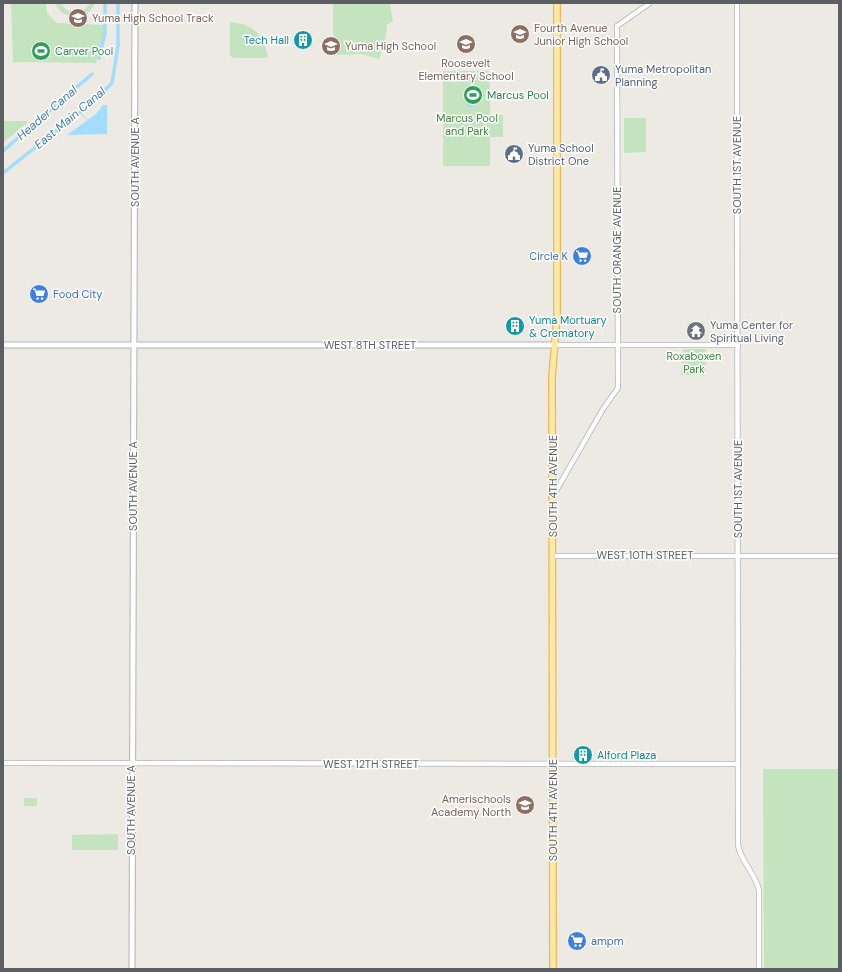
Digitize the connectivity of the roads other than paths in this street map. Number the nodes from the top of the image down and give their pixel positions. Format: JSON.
{"nodes":[{"id":1,"x":135,"y":3,"type":"edge"},
{"id":2,"x":557,"y":3,"type":"edge"},
{"id":3,"x":650,"y":3,"type":"edge"},
{"id":4,"x":737,"y":3,"type":"edge"},
{"id":5,"x":3,"y":345,"type":"edge"},
{"id":6,"x":134,"y":345,"type":"junction"},
{"id":7,"x":555,"y":345,"type":"junction"},
{"id":8,"x":618,"y":345,"type":"junction"},
{"id":9,"x":738,"y":345,"type":"junction"},
{"id":10,"x":553,"y":496,"type":"junction"},
{"id":11,"x":738,"y":555,"type":"junction"},
{"id":12,"x":553,"y":556,"type":"junction"},
{"id":13,"x":839,"y":556,"type":"edge"},
{"id":14,"x":3,"y":763,"type":"edge"},
{"id":15,"x":131,"y":764,"type":"junction"},
{"id":16,"x":553,"y":764,"type":"junction"},
{"id":17,"x":738,"y":764,"type":"junction"},
{"id":18,"x":132,"y":969,"type":"edge"},
{"id":19,"x":553,"y":969,"type":"edge"},
{"id":20,"x":759,"y":969,"type":"edge"}],
"edges":[{"from":1,"to":6,"type":"main road","name":"SOUTH AVENUE A"},
{"from":2,"to":7,"type":"main road","name":"SOUTH 4TH AVENUE"},
{"from":3,"to":8,"type":"street","name":"SOUTH ORANGE AVENUE"},
{"from":4,"to":9,"type":"street","name":"SOUTH 1ST AVENUE"},
{"from":5,"to":6,"type":"main road","name":"WEST 8TH STREET"},
{"from":6,"to":7,"type":"main road","name":"WEST 8TH STREET"},
{"from":6,"to":15,"type":"main road","name":"SOUTH AVENUE A"},
{"from":7,"to":8,"type":"street","name":"WEST 8TH STREET"},
{"from":7,"to":10,"type":"main road","name":"SOUTH 4TH AVENUE"},
{"from":8,"to":9,"type":"street","name":"WEST 8TH STREET"},
{"from":8,"to":10,"type":"street","name":"SOUTH ORANGE AVENUE"},
{"from":9,"to":11,"type":"street","name":"SOUTH 1ST AVENUE"},
{"from":10,"to":12,"type":"main road","name":"SOUTH 4TH AVENUE"},
{"from":11,"to":12,"type":"street","name":"WEST 10TH STREET"},
{"from":11,"to":13,"type":"street","name":"WEST 10TH STREET"},
{"from":11,"to":17,"type":"street","name":"SOUTH 1ST AVENUE"},
{"from":12,"to":16,"type":"main road","name":"SOUTH 4TH AVENUE"},
{"from":14,"to":15,"type":"street","name":"WEST 12TH STREET"},
{"from":15,"to":16,"type":"street","name":"WEST 12TH STREET"},
{"from":15,"to":18,"type":"main road","name":"SOUTH AVENUE A"},
{"from":16,"to":17,"type":"street","name":"WEST 12TH STREET"},
{"from":16,"to":19,"type":"main road","name":"SOUTH 4TH AVENUE"},
{"from":17,"to":20,"type":"street","name":"SOUTH 1ST AVENUE"}]}
